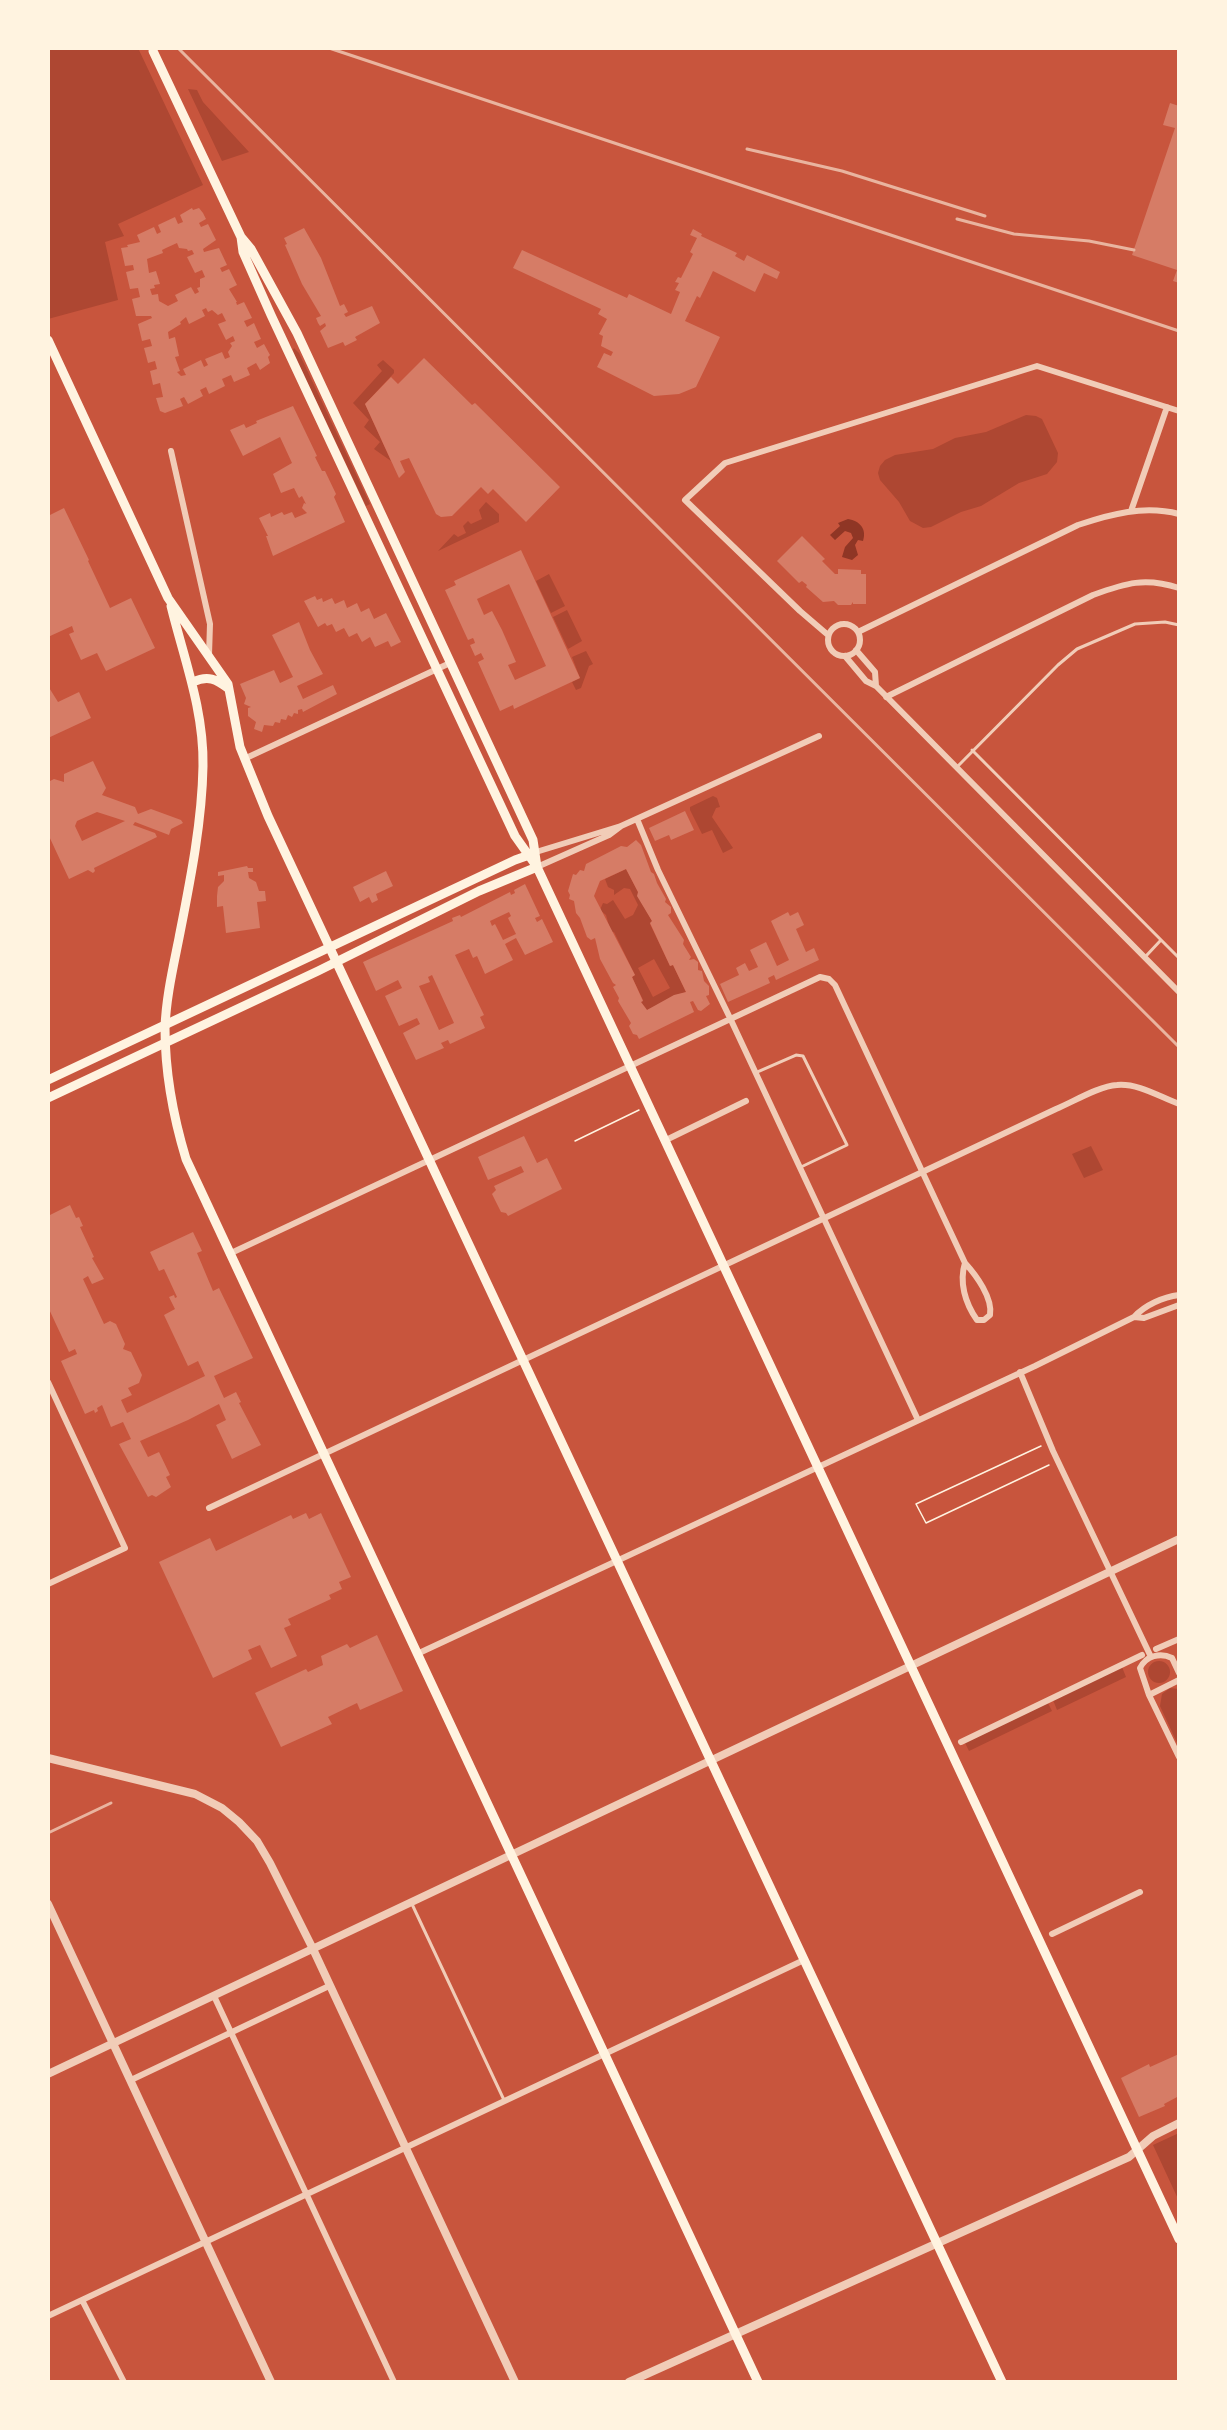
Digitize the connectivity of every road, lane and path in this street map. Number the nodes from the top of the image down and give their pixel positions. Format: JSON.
{"nodes":[{"id":1,"x":153,"y":51,"type":"dead end"},
{"id":2,"x":241,"y":237,"type":"junction"},
{"id":3,"x":48,"y":340,"type":"edge"},
{"id":4,"x":1167,"y":408,"type":"junction"},
{"id":5,"x":1179,"y":411,"type":"edge"},
{"id":6,"x":171,"y":451,"type":"dead end"},
{"id":7,"x":1131,"y":512,"type":"junction"},
{"id":8,"x":1179,"y":514,"type":"edge"},
{"id":9,"x":1179,"y":588,"type":"edge"},
{"id":10,"x":168,"y":598,"type":"junction"},
{"id":11,"x":1179,"y":625,"type":"edge"},
{"id":12,"x":858,"y":632,"type":"junction"},
{"id":13,"x":828,"y":635,"type":"junction"},
{"id":14,"x":856,"y":650,"type":"junction"},
{"id":15,"x":209,"y":654,"type":"junction"},
{"id":16,"x":845,"y":656,"type":"junction"},
{"id":17,"x":450,"y":663,"type":"junction"},
{"id":18,"x":436,"y":670,"type":"junction"},
{"id":19,"x":193,"y":682,"type":"junction"},
{"id":20,"x":876,"y":686,"type":"junction"},
{"id":21,"x":230,"y":690,"type":"junction"},
{"id":22,"x":886,"y":697,"type":"junction"},
{"id":23,"x":819,"y":736,"type":"dead end"},
{"id":24,"x":972,"y":750,"type":"junction"},
{"id":25,"x":244,"y":759,"type":"junction"},
{"id":26,"x":956,"y":768,"type":"junction"},
{"id":27,"x":637,"y":819,"type":"junction"},
{"id":28,"x":621,"y":826,"type":"junction"},
{"id":29,"x":531,"y":854,"type":"junction"},
{"id":30,"x":537,"y":867,"type":"junction"},
{"id":31,"x":1161,"y":940,"type":"junction"},
{"id":32,"x":329,"y":947,"type":"junction"},
{"id":33,"x":1144,"y":957,"type":"junction"},
{"id":34,"x":1179,"y":958,"type":"edge"},
{"id":35,"x":336,"y":962,"type":"junction"},
{"id":36,"x":1179,"y":993,"type":"edge"},
{"id":37,"x":730,"y":1018,"type":"junction"},
{"id":38,"x":165,"y":1026,"type":"junction"},
{"id":39,"x":166,"y":1042,"type":"junction"},
{"id":40,"x":629,"y":1065,"type":"junction"},
{"id":41,"x":756,"y":1073,"type":"junction"},
{"id":42,"x":48,"y":1080,"type":"edge"},
{"id":43,"x":48,"y":1098,"type":"edge"},
{"id":44,"x":746,"y":1101,"type":"dead end"},
{"id":45,"x":1179,"y":1104,"type":"edge"},
{"id":46,"x":648,"y":1106,"type":"junction"},
{"id":47,"x":574,"y":1141,"type":"dead end"},
{"id":48,"x":664,"y":1141,"type":"junction"},
{"id":49,"x":429,"y":1160,"type":"junction"},
{"id":50,"x":800,"y":1168,"type":"junction"},
{"id":51,"x":923,"y":1172,"type":"junction"},
{"id":52,"x":823,"y":1218,"type":"junction"},
{"id":53,"x":229,"y":1254,"type":"junction"},
{"id":54,"x":965,"y":1263,"type":"junction"},
{"id":55,"x":723,"y":1265,"type":"junction"},
{"id":56,"x":1179,"y":1295,"type":"edge"},
{"id":57,"x":1179,"y":1305,"type":"edge"},
{"id":58,"x":1134,"y":1317,"type":"junction"},
{"id":59,"x":523,"y":1360,"type":"junction"},
{"id":60,"x":1020,"y":1372,"type":"junction"},
{"id":61,"x":48,"y":1382,"type":"edge"},
{"id":62,"x":918,"y":1420,"type":"junction"},
{"id":63,"x":1050,"y":1442,"type":"junction"},
{"id":64,"x":323,"y":1454,"type":"junction"},
{"id":65,"x":1058,"y":1461,"type":"junction"},
{"id":66,"x":816,"y":1466,"type":"junction"},
{"id":67,"x":208,"y":1508,"type":"dead end"},
{"id":68,"x":1179,"y":1539,"type":"edge"},
{"id":69,"x":617,"y":1560,"type":"junction"},
{"id":70,"x":1110,"y":1572,"type":"junction"},
{"id":71,"x":48,"y":1584,"type":"edge"},
{"id":72,"x":1179,"y":1639,"type":"edge"},
{"id":73,"x":1156,"y":1649,"type":"dead end"},
{"id":74,"x":417,"y":1654,"type":"junction"},
{"id":75,"x":1142,"y":1655,"type":"dead end"},
{"id":76,"x":1151,"y":1657,"type":"junction"},
{"id":77,"x":910,"y":1666,"type":"junction"},
{"id":78,"x":1179,"y":1673,"type":"edge"},
{"id":79,"x":1179,"y":1680,"type":"edge"},
{"id":80,"x":1149,"y":1695,"type":"junction"},
{"id":81,"x":961,"y":1742,"type":"dead end"},
{"id":82,"x":1179,"y":1757,"type":"edge"},
{"id":83,"x":50,"y":1760,"type":"edge"},
{"id":84,"x":711,"y":1760,"type":"junction"},
{"id":85,"x":511,"y":1855,"type":"junction"},
{"id":86,"x":1140,"y":1892,"type":"dead end"},
{"id":87,"x":411,"y":1901,"type":"junction"},
{"id":88,"x":48,"y":1905,"type":"edge"},
{"id":89,"x":1052,"y":1935,"type":"dead end"},
{"id":90,"x":313,"y":1949,"type":"junction"},
{"id":91,"x":804,"y":1960,"type":"junction"},
{"id":92,"x":329,"y":1986,"type":"junction"},
{"id":93,"x":214,"y":1996,"type":"junction"},
{"id":94,"x":231,"y":2033,"type":"junction"},
{"id":95,"x":113,"y":2043,"type":"junction"},
{"id":96,"x":604,"y":2054,"type":"junction"},
{"id":97,"x":48,"y":2074,"type":"edge"},
{"id":98,"x":131,"y":2080,"type":"junction"},
{"id":99,"x":505,"y":2102,"type":"junction"},
{"id":100,"x":1179,"y":2124,"type":"edge"},
{"id":101,"x":405,"y":2149,"type":"junction"},
{"id":102,"x":1136,"y":2149,"type":"junction"},
{"id":103,"x":307,"y":2194,"type":"junction"},
{"id":104,"x":1179,"y":2239,"type":"edge"},
{"id":105,"x":207,"y":2242,"type":"junction"},
{"id":106,"x":937,"y":2243,"type":"junction"},
{"id":107,"x":82,"y":2300,"type":"junction"},
{"id":108,"x":48,"y":2316,"type":"edge"},
{"id":109,"x":735,"y":2333,"type":"junction"},
{"id":110,"x":124,"y":2382,"type":"edge"},
{"id":111,"x":271,"y":2382,"type":"edge"},
{"id":112,"x":394,"y":2382,"type":"edge"},
{"id":113,"x":515,"y":2382,"type":"edge"},
{"id":114,"x":629,"y":2382,"type":"edge"},
{"id":115,"x":758,"y":2382,"type":"edge"},
{"id":116,"x":1002,"y":2382,"type":"edge"}],
"edges":[{"from":1,"to":2,"type":"main road"},
{"from":2,"to":17,"type":"main road"},
{"from":2,"to":18,"type":"main road"},
{"from":3,"to":10,"type":"main road"},
{"from":4,"to":5,"type":"street"},
{"from":4,"to":7,"type":"street"},
{"from":4,"to":13,"type":"street"},
{"from":6,"to":15,"type":"street"},
{"from":7,"to":8,"type":"street"},
{"from":7,"to":12,"type":"street"},
{"from":9,"to":22,"type":"street"},
{"from":10,"to":15,"type":"main road"},
{"from":10,"to":19,"type":"main road"},
{"from":11,"to":24,"type":"lane"},
{"from":12,"to":13,"type":"street"},
{"from":12,"to":14,"type":"street"},
{"from":13,"to":16,"type":"street"},
{"from":14,"to":16,"type":"street"},
{"from":14,"to":20,"type":"street"},
{"from":15,"to":21,"type":"main road"},
{"from":16,"to":20,"type":"street"},
{"from":17,"to":18,"type":"street"},
{"from":17,"to":29,"type":"main road"},
{"from":18,"to":25,"type":"street"},
{"from":18,"to":29,"type":"main road"},
{"from":19,"to":21,"type":"main road"},
{"from":19,"to":38,"type":"main road"},
{"from":20,"to":22,"type":"street"},
{"from":21,"to":25,"type":"main road"},
{"from":22,"to":26,"type":"street"},
{"from":23,"to":27,"type":"street"},
{"from":24,"to":26,"type":"lane"},
{"from":24,"to":31,"type":"lane"},
{"from":25,"to":32,"type":"main road"},
{"from":26,"to":33,"type":"street"},
{"from":27,"to":28,"type":"street"},
{"from":27,"to":37,"type":"street"},
{"from":28,"to":29,"type":"street"},
{"from":28,"to":30,"type":"street"},
{"from":29,"to":30,"type":"main road"},
{"from":29,"to":32,"type":"main road"},
{"from":30,"to":35,"type":"main road"},
{"from":30,"to":40,"type":"main road"},
{"from":31,"to":33,"type":"lane"},
{"from":31,"to":34,"type":"lane"},
{"from":32,"to":35,"type":"main road"},
{"from":32,"to":38,"type":"main road"},
{"from":33,"to":36,"type":"street"},
{"from":35,"to":39,"type":"main road"},
{"from":35,"to":49,"type":"main road"},
{"from":37,"to":40,"type":"street"},
{"from":37,"to":41,"type":"street"},
{"from":37,"to":51,"type":"street"},
{"from":38,"to":39,"type":"main road"},
{"from":38,"to":42,"type":"main road"},
{"from":39,"to":43,"type":"main road"},
{"from":39,"to":53,"type":"main road"},
{"from":40,"to":46,"type":"main road"},
{"from":40,"to":49,"type":"street"},
{"from":41,"to":50,"type":"street"},
{"from":41,"to":50,"type":"lane"},
{"from":44,"to":48,"type":"street"},
{"from":45,"to":51,"type":"street"},
{"from":46,"to":47,"type":"path"},
{"from":46,"to":48,"type":"main road"},
{"from":48,"to":55,"type":"main road"},
{"from":49,"to":53,"type":"street"},
{"from":49,"to":59,"type":"main road"},
{"from":50,"to":52,"type":"street"},
{"from":51,"to":52,"type":"street"},
{"from":51,"to":54,"type":"street"},
{"from":52,"to":55,"type":"street"},
{"from":52,"to":62,"type":"street"},
{"from":53,"to":64,"type":"main road"},
{"from":54,"to":54,"type":"street"},
{"from":55,"to":59,"type":"street"},
{"from":55,"to":66,"type":"main road"},
{"from":56,"to":58,"type":"street"},
{"from":57,"to":58,"type":"street"},
{"from":58,"to":60,"type":"street"},
{"from":59,"to":64,"type":"street"},
{"from":59,"to":69,"type":"main road"},
{"from":60,"to":62,"type":"street"},
{"from":60,"to":63,"type":"street"},
{"from":61,"to":71,"type":"street"},
{"from":62,"to":66,"type":"street"},
{"from":63,"to":65,"type":"street"},
{"from":63,"to":65,"type":"path"},
{"from":64,"to":67,"type":"street"},
{"from":64,"to":74,"type":"main road"},
{"from":65,"to":70,"type":"street"},
{"from":66,"to":69,"type":"street"},
{"from":66,"to":77,"type":"main road"},
{"from":68,"to":70,"type":"street"},
{"from":69,"to":74,"type":"street"},
{"from":69,"to":84,"type":"main road"},
{"from":70,"to":76,"type":"street"},
{"from":70,"to":77,"type":"street"},
{"from":72,"to":73,"type":"street"},
{"from":74,"to":85,"type":"main road"},
{"from":75,"to":81,"type":"street"},
{"from":76,"to":78,"type":"street"},
{"from":76,"to":80,"type":"street"},
{"from":77,"to":84,"type":"street"},
{"from":77,"to":102,"type":"main road"},
{"from":79,"to":80,"type":"street"},
{"from":80,"to":82,"type":"street"},
{"from":83,"to":90,"type":"street"},
{"from":84,"to":85,"type":"street"},
{"from":84,"to":91,"type":"main road"},
{"from":85,"to":87,"type":"street"},
{"from":85,"to":96,"type":"main road"},
{"from":86,"to":89,"type":"street"},
{"from":87,"to":90,"type":"street"},
{"from":87,"to":99,"type":"lane"},
{"from":88,"to":95,"type":"street"},
{"from":90,"to":92,"type":"street"},
{"from":90,"to":93,"type":"street"},
{"from":91,"to":96,"type":"street"},
{"from":91,"to":106,"type":"main road"},
{"from":92,"to":94,"type":"street"},
{"from":92,"to":101,"type":"street"},
{"from":93,"to":94,"type":"street"},
{"from":93,"to":95,"type":"street"},
{"from":94,"to":98,"type":"street"},
{"from":94,"to":103,"type":"street"},
{"from":95,"to":97,"type":"street"},
{"from":95,"to":98,"type":"street"},
{"from":96,"to":99,"type":"street"},
{"from":96,"to":109,"type":"main road"},
{"from":98,"to":105,"type":"street"},
{"from":99,"to":101,"type":"street"},
{"from":100,"to":102,"type":"street"},
{"from":101,"to":103,"type":"street"},
{"from":101,"to":113,"type":"street"},
{"from":102,"to":104,"type":"main road"},
{"from":102,"to":106,"type":"street"},
{"from":103,"to":105,"type":"street"},
{"from":103,"to":112,"type":"street"},
{"from":105,"to":107,"type":"street"},
{"from":105,"to":111,"type":"street"},
{"from":106,"to":109,"type":"street"},
{"from":106,"to":116,"type":"main road"},
{"from":107,"to":108,"type":"street"},
{"from":107,"to":110,"type":"street"},
{"from":109,"to":114,"type":"street"},
{"from":109,"to":115,"type":"main road"}]}
